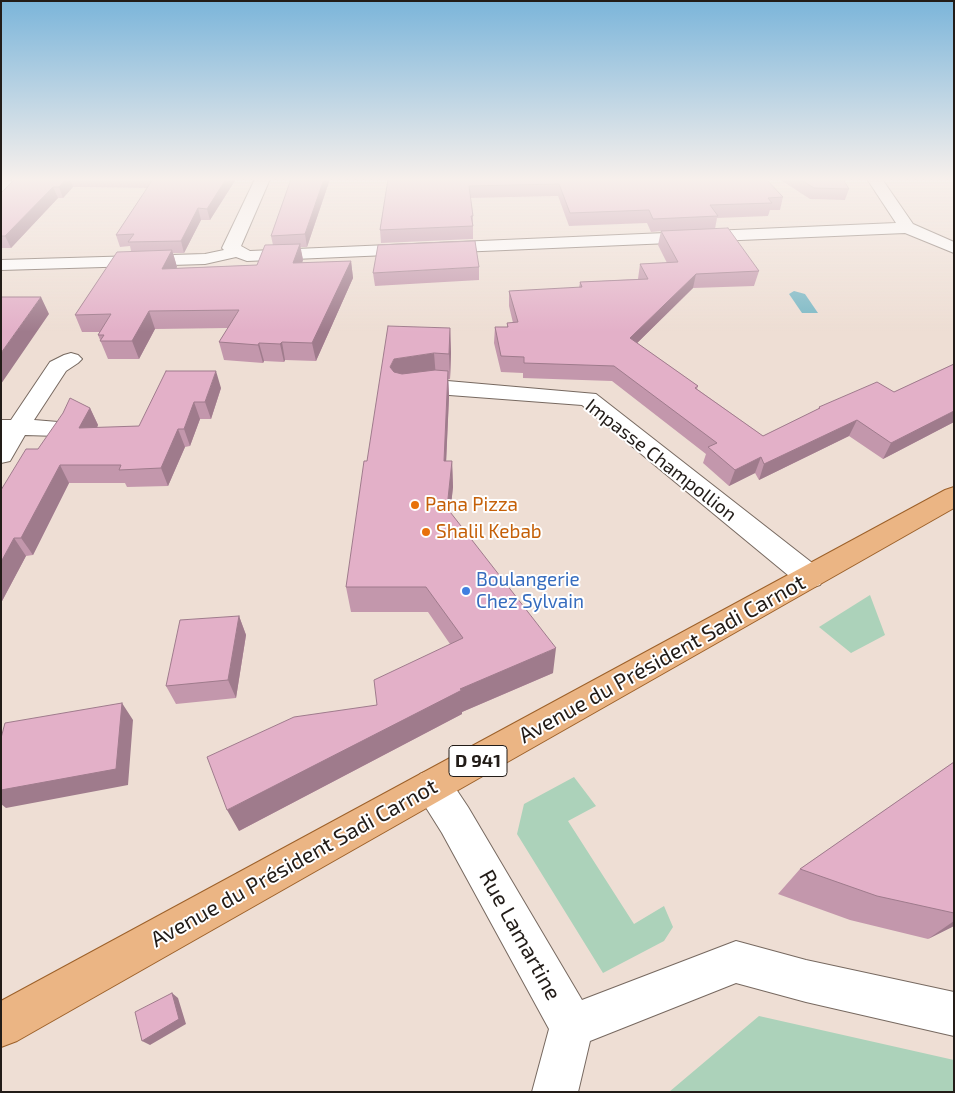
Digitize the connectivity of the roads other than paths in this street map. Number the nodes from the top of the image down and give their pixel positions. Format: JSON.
{"nodes":[{"id":1,"x":239,"y":230,"type":"edge"},
{"id":2,"x":859,"y":230,"type":"edge"},
{"id":3,"x":911,"y":230,"type":"edge"},
{"id":4,"x":954,"y":248,"type":"edge"},
{"id":5,"x":237,"y":252,"type":"junction"},
{"id":6,"x":1,"y":265,"type":"edge"},
{"id":7,"x":71,"y":358,"type":"dead end"},
{"id":8,"x":405,"y":391,"type":"edge"},
{"id":9,"x":10,"y":427,"type":"edge"},
{"id":10,"x":58,"y":429,"type":"edge"},
{"id":11,"x":1,"y":455,"type":"edge"},
{"id":12,"x":954,"y":496,"type":"edge"},
{"id":13,"x":810,"y":577,"type":"junction"},
{"id":14,"x":433,"y":786,"type":"junction"},
{"id":15,"x":954,"y":1014,"type":"edge"},
{"id":16,"x":1,"y":1025,"type":"edge"},
{"id":17,"x":572,"y":1026,"type":"junction"},
{"id":18,"x":554,"y":1092,"type":"edge"}],
"edges":[{"from":1,"to":5,"type":"street"},
{"from":2,"to":5,"type":"street"},
{"from":3,"to":4,"type":"street"},
{"from":5,"to":6,"type":"street"},
{"from":7,"to":9,"type":"street"},
{"from":8,"to":13,"type":"street","name":"Impasse Champollion"},
{"from":9,"to":10,"type":"street"},
{"from":9,"to":11,"type":"street"},
{"from":12,"to":13,"type":"main road","name":"Avenue du Président Sadi Carnot","number":"D 941"},
{"from":13,"to":14,"type":"main road","name":"Avenue du Président Sadi Carnot","number":"D 941"},
{"from":14,"to":16,"type":"main road","name":"Avenue du Président Sadi Carnot","number":"D 941"},
{"from":14,"to":17,"type":"street","name":"Rue Lamartine"},
{"from":15,"to":17,"type":"street"},
{"from":17,"to":18,"type":"street"}]}
